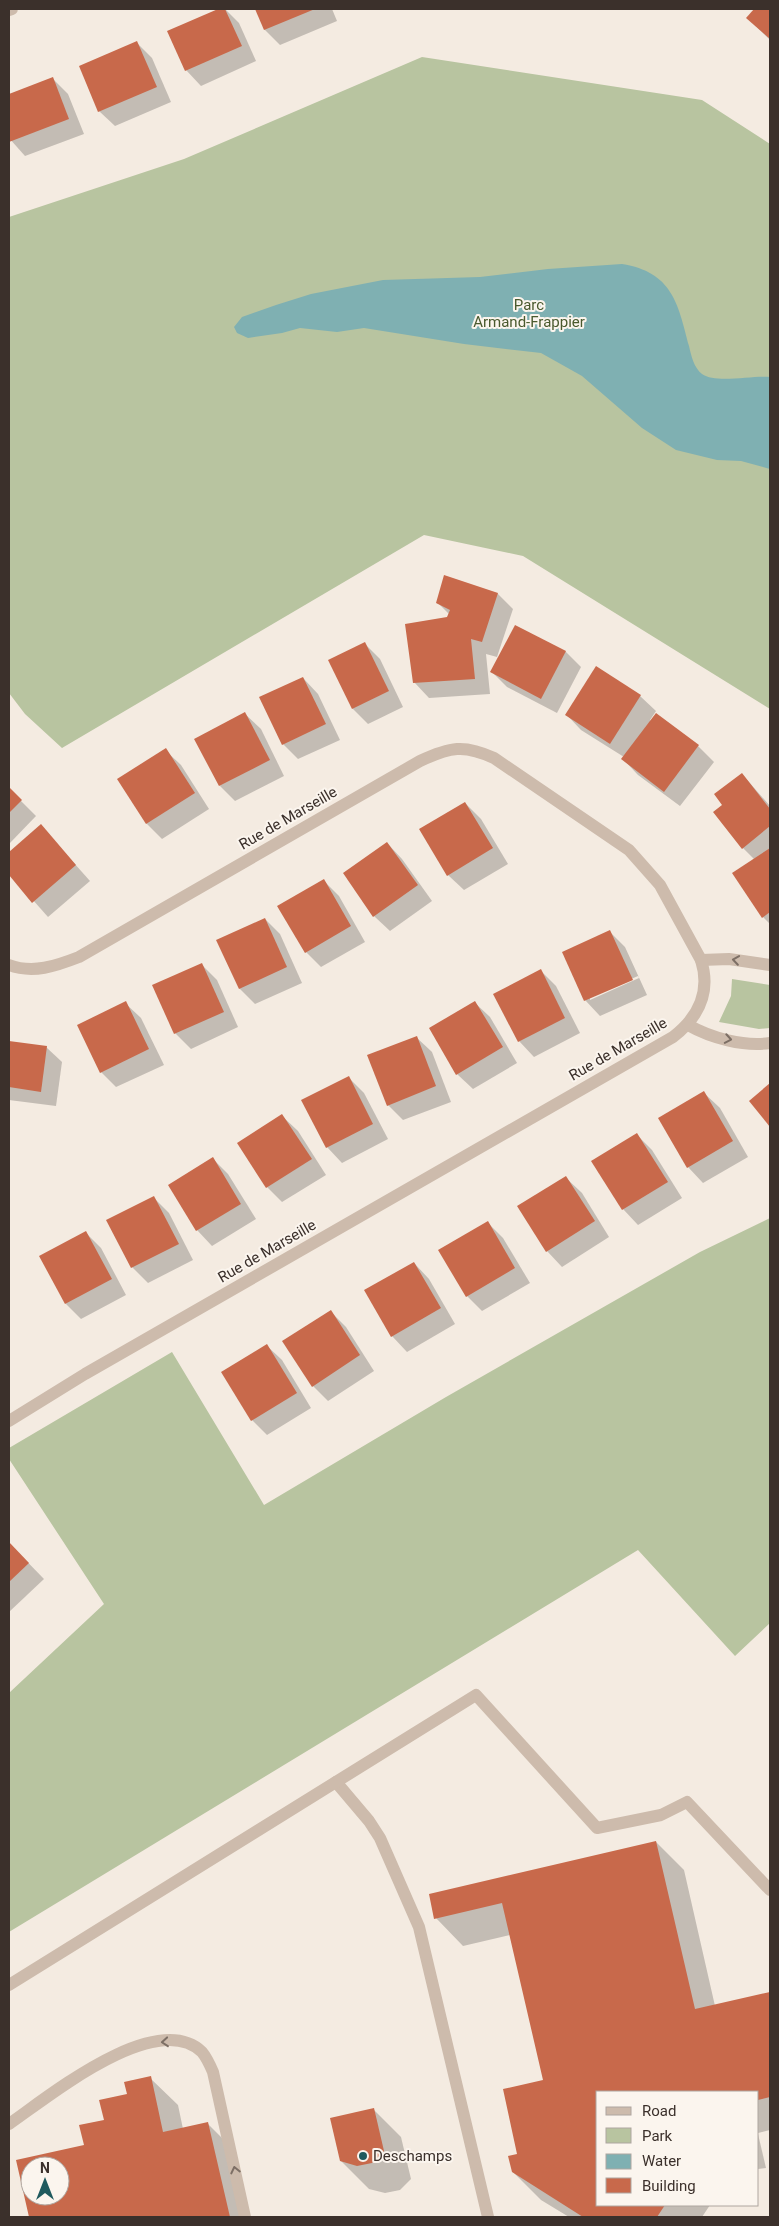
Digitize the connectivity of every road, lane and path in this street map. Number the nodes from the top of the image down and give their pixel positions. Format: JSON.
{"nodes":[{"id":1,"x":701,"y":960,"type":"junction"},
{"id":2,"x":9,"y":965,"type":"edge"},
{"id":3,"x":770,"y":965,"type":"edge"},
{"id":4,"x":688,"y":1025,"type":"junction"},
{"id":5,"x":770,"y":1043,"type":"edge"},
{"id":6,"x":9,"y":1420,"type":"edge"},
{"id":7,"x":336,"y":1782,"type":"junction"},
{"id":8,"x":770,"y":1890,"type":"edge"},
{"id":9,"x":9,"y":1985,"type":"edge"},
{"id":10,"x":9,"y":2124,"type":"edge"},
{"id":11,"x":245,"y":2217,"type":"edge"},
{"id":12,"x":488,"y":2217,"type":"edge"}],
"edges":[{"from":1,"to":2,"type":"street","name":"Rue de Marseille"},
{"from":3,"to":1,"type":"street","one_way":true},
{"from":1,"to":4,"type":"street","name":"Rue de Marseille"},
{"from":4,"to":5,"type":"street","one_way":true},
{"from":4,"to":6,"type":"street","name":"Rue de Marseille"},
{"from":7,"to":8,"type":"street"},
{"from":7,"to":9,"type":"street"},
{"from":7,"to":12,"type":"street"},
{"from":11,"to":10,"type":"street","one_way":true}]}
